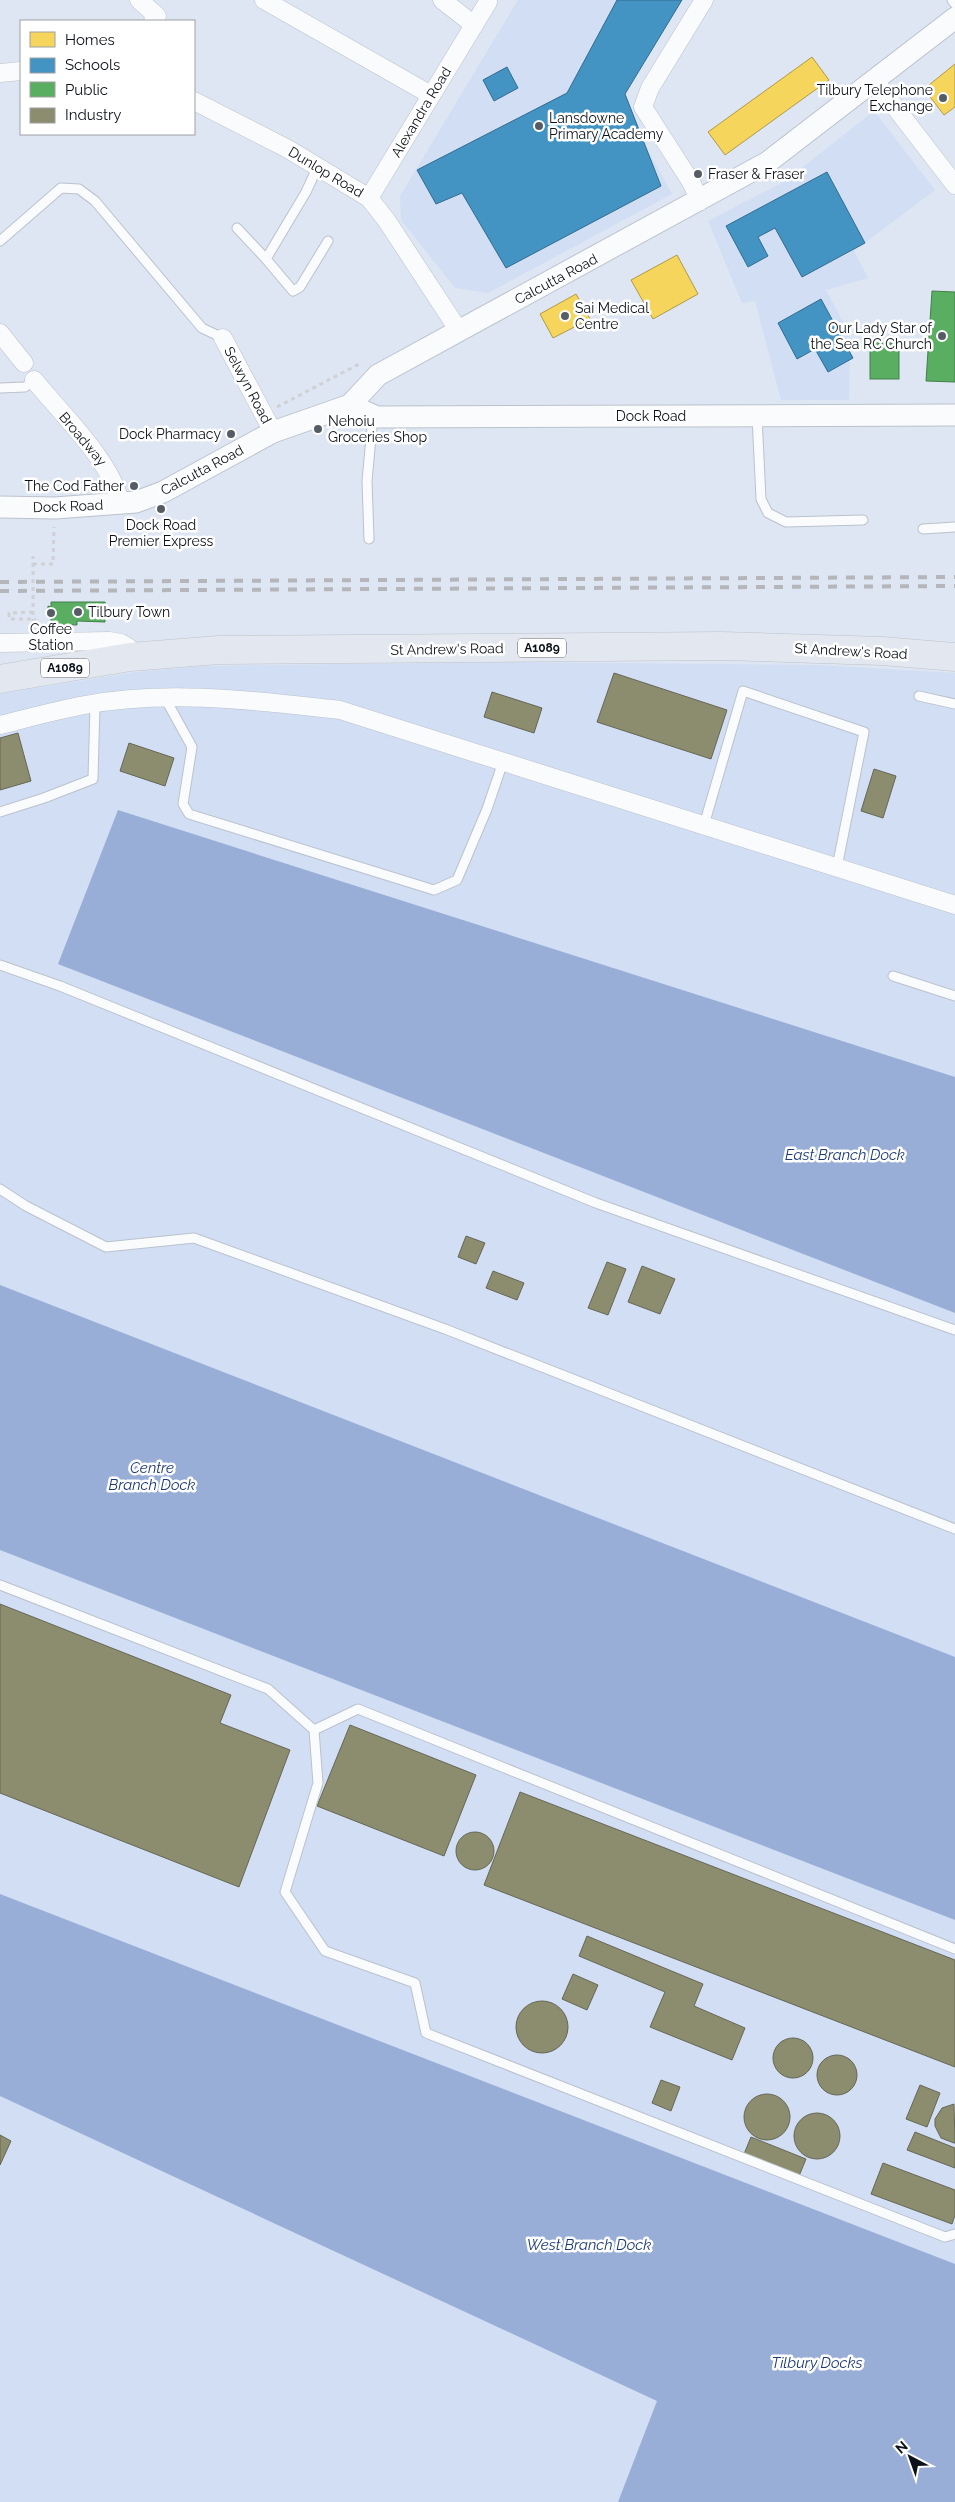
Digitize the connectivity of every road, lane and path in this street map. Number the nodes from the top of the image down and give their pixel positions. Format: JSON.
{"nodes":[{"id":1,"x":139,"y":0,"type":"edge"},
{"id":2,"x":264,"y":0,"type":"edge"},
{"id":3,"x":442,"y":0,"type":"edge"},
{"id":4,"x":704,"y":0,"type":"edge"},
{"id":5,"x":952,"y":0,"type":"edge"},
{"id":6,"x":488,"y":2,"type":"dead end"},
{"id":7,"x":955,"y":4,"type":"edge"},
{"id":8,"x":955,"y":18,"type":"edge"},
{"id":9,"x":154,"y":20,"type":"edge"},
{"id":10,"x":474,"y":25,"type":"junction"},
{"id":11,"x":20,"y":71,"type":"edge"},
{"id":12,"x":0,"y":73,"type":"edge"},
{"id":13,"x":875,"y":81,"type":"junction"},
{"id":14,"x":431,"y":95,"type":"junction"},
{"id":15,"x":195,"y":101,"type":"edge"},
{"id":16,"x":318,"y":166,"type":"junction"},
{"id":17,"x":955,"y":185,"type":"edge"},
{"id":18,"x":369,"y":198,"type":"junction"},
{"id":19,"x":700,"y":201,"type":"junction"},
{"id":20,"x":238,"y":228,"type":"dead end"},
{"id":21,"x":0,"y":241,"type":"edge"},
{"id":22,"x":328,"y":242,"type":"dead end"},
{"id":23,"x":266,"y":259,"type":"junction"},
{"id":24,"x":459,"y":331,"type":"junction"},
{"id":25,"x":0,"y":333,"type":"edge"},
{"id":26,"x":223,"y":338,"type":"joint"},
{"id":27,"x":366,"y":361,"type":"dead end"},
{"id":28,"x":24,"y":363,"type":"dead end"},
{"id":29,"x":34,"y":380,"type":"joint"},
{"id":30,"x":0,"y":388,"type":"edge"},
{"id":31,"x":350,"y":404,"type":"junction"},
{"id":32,"x":273,"y":409,"type":"dead end"},
{"id":33,"x":955,"y":415,"type":"edge"},
{"id":34,"x":373,"y":416,"type":"junction"},
{"id":35,"x":757,"y":416,"type":"junction"},
{"id":36,"x":273,"y":432,"type":"junction"},
{"id":37,"x":128,"y":503,"type":"junction"},
{"id":38,"x":0,"y":507,"type":"edge"},
{"id":39,"x":863,"y":520,"type":"dead end"},
{"id":40,"x":955,"y":527,"type":"edge"},
{"id":41,"x":923,"y":529,"type":"dead end"},
{"id":42,"x":54,"y":535,"type":"dead end"},
{"id":43,"x":369,"y":539,"type":"dead end"},
{"id":44,"x":33,"y":556,"type":"dead end"},
{"id":45,"x":33,"y":564,"type":"junction"},
{"id":46,"x":33,"y":612,"type":"junction"},
{"id":47,"x":0,"y":644,"type":"edge"},
{"id":48,"x":130,"y":657,"type":"junction"},
{"id":49,"x":955,"y":657,"type":"edge"},
{"id":50,"x":0,"y":679,"type":"edge"},
{"id":51,"x":919,"y":696,"type":"dead end"},
{"id":52,"x":165,"y":698,"type":"junction"},
{"id":53,"x":94,"y":704,"type":"junction"},
{"id":54,"x":955,"y":704,"type":"edge"},
{"id":55,"x":0,"y":725,"type":"edge"},
{"id":56,"x":503,"y":762,"type":"junction"},
{"id":57,"x":0,"y":812,"type":"edge"},
{"id":58,"x":704,"y":825,"type":"junction"},
{"id":59,"x":837,"y":867,"type":"junction"},
{"id":60,"x":955,"y":905,"type":"edge"},
{"id":61,"x":0,"y":965,"type":"edge"},
{"id":62,"x":893,"y":976,"type":"dead end"},
{"id":63,"x":955,"y":996,"type":"edge"},
{"id":64,"x":0,"y":1188,"type":"edge"},
{"id":65,"x":955,"y":1330,"type":"edge"},
{"id":66,"x":955,"y":1529,"type":"edge"},
{"id":67,"x":0,"y":1585,"type":"edge"},
{"id":68,"x":314,"y":1730,"type":"junction"},
{"id":69,"x":955,"y":1949,"type":"edge"},
{"id":70,"x":955,"y":2234,"type":"edge"}],
"edges":[{"from":1,"to":9,"type":"street"},
{"from":2,"to":14,"type":"street"},
{"from":3,"to":10,"type":"street"},
{"from":4,"to":19,"type":"street"},
{"from":5,"to":7,"type":"lane"},
{"from":6,"to":10,"type":"street","name":"Alexandra Road"},
{"from":8,"to":13,"type":"street","name":"Calcutta Road"},
{"from":10,"to":14,"type":"street","name":"Alexandra Road"},
{"from":11,"to":12,"type":"street"},
{"from":13,"to":17,"type":"street"},
{"from":13,"to":19,"type":"street","name":"Calcutta Road"},
{"from":14,"to":18,"type":"street","name":"Alexandra Road"},
{"from":15,"to":16,"type":"street","name":"Dunlop Road"},
{"from":16,"to":18,"type":"street","name":"Dunlop Road"},
{"from":16,"to":23,"type":"lane"},
{"from":18,"to":24,"type":"street","name":"Dunlop Road"},
{"from":19,"to":24,"type":"street","name":"Calcutta Road"},
{"from":20,"to":23,"type":"lane"},
{"from":21,"to":26,"type":"lane"},
{"from":22,"to":23,"type":"lane"},
{"from":24,"to":31,"type":"street","name":"Calcutta Road"},
{"from":25,"to":28,"type":"street"},
{"from":26,"to":36,"type":"street","name":"Selwyn Road"},
{"from":27,"to":32,"type":"path"},
{"from":29,"to":30,"type":"lane"},
{"from":29,"to":37,"type":"street","name":"Broadway"},
{"from":31,"to":34,"type":"street","name":"Dock Road"},
{"from":31,"to":36,"type":"street","name":"Calcutta Road"},
{"from":33,"to":35,"type":"street","name":"Dock Road"},
{"from":34,"to":35,"type":"street","name":"Dock Road"},
{"from":34,"to":43,"type":"lane"},
{"from":35,"to":39,"type":"lane"},
{"from":36,"to":37,"type":"street","name":"Calcutta Road"},
{"from":37,"to":38,"type":"street","name":"Dock Road"},
{"from":40,"to":41,"type":"lane"},
{"from":42,"to":45,"type":"path"},
{"from":44,"to":45,"type":"path","bridge":true},
{"from":45,"to":46,"type":"path","bridge":true},
{"from":46,"to":46,"type":"path","bridge":true},
{"from":47,"to":48,"type":"street"},
{"from":48,"to":49,"type":"highway","name":"St Andrew's Road","number":"A1089"},
{"from":48,"to":50,"type":"highway","name":"St Andrew's Road","number":"A1089"},
{"from":51,"to":54,"type":"lane"},
{"from":52,"to":53,"type":"street"},
{"from":52,"to":56,"type":"street"},
{"from":52,"to":56,"type":"lane"},
{"from":53,"to":55,"type":"street"},
{"from":53,"to":57,"type":"lane"},
{"from":56,"to":58,"type":"street"},
{"from":58,"to":59,"type":"street"},
{"from":58,"to":59,"type":"lane"},
{"from":59,"to":60,"type":"street"},
{"from":61,"to":65,"type":"lane"},
{"from":62,"to":63,"type":"lane"},
{"from":64,"to":66,"type":"lane"},
{"from":67,"to":68,"type":"lane"},
{"from":68,"to":69,"type":"lane"},
{"from":68,"to":70,"type":"lane"}]}
